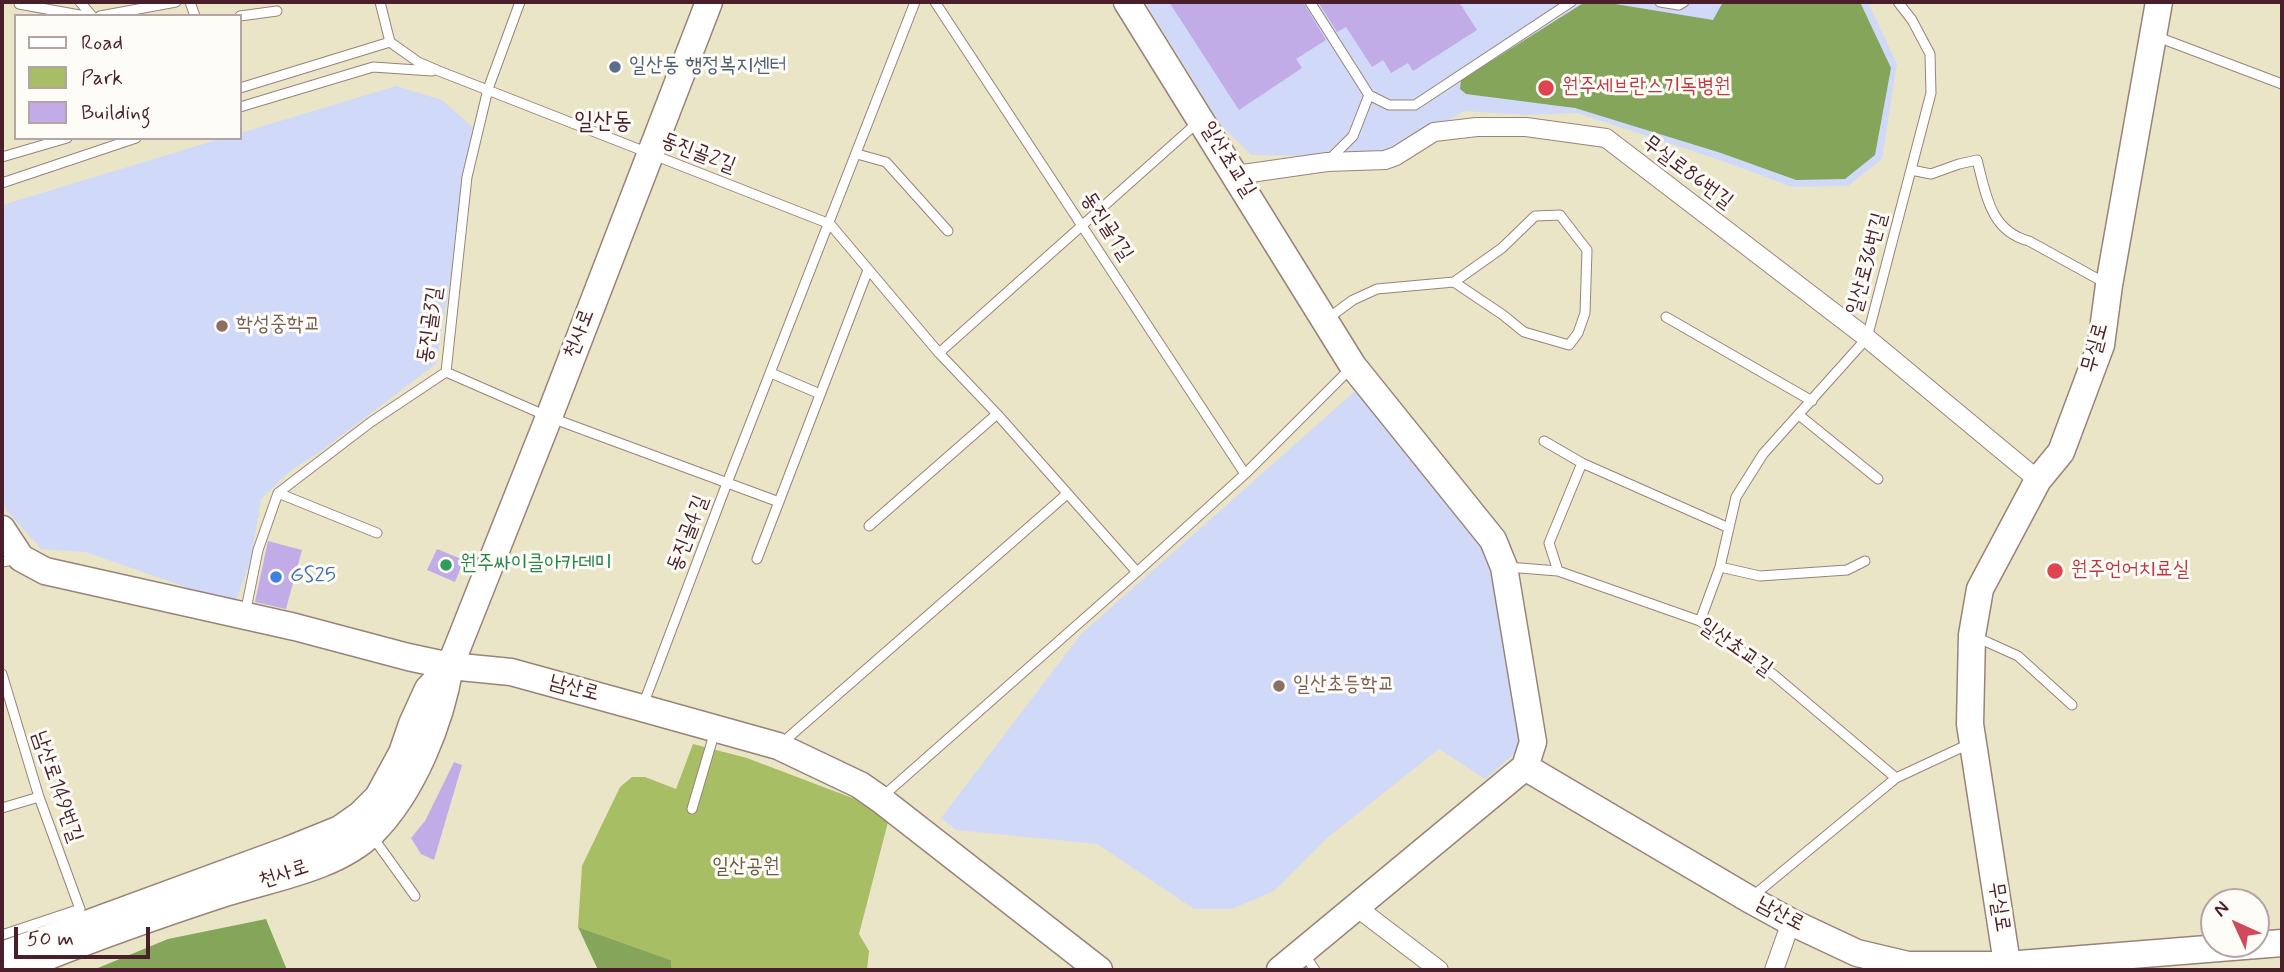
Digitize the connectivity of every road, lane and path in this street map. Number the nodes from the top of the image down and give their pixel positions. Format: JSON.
{"nodes":[{"id":1,"x":176,"y":2,"type":"edge"},
{"id":2,"x":380,"y":2,"type":"edge"},
{"id":3,"x":520,"y":2,"type":"edge"},
{"id":4,"x":709,"y":2,"type":"edge"},
{"id":5,"x":915,"y":2,"type":"edge"},
{"id":6,"x":935,"y":2,"type":"edge"},
{"id":7,"x":1127,"y":2,"type":"edge"},
{"id":8,"x":1310,"y":2,"type":"edge"},
{"id":9,"x":1571,"y":2,"type":"edge"},
{"id":10,"x":1660,"y":2,"type":"edge"},
{"id":11,"x":1684,"y":2,"type":"edge"},
{"id":12,"x":1898,"y":2,"type":"edge"},
{"id":13,"x":2159,"y":2,"type":"edge"},
{"id":14,"x":19,"y":4,"type":"dead end"},
{"id":15,"x":277,"y":11,"type":"dead end"},
{"id":16,"x":74,"y":14,"type":"edge"},
{"id":17,"x":111,"y":14,"type":"edge"},
{"id":18,"x":242,"y":16,"type":"edge"},
{"id":19,"x":2153,"y":36,"type":"junction"},
{"id":20,"x":390,"y":42,"type":"junction"},
{"id":21,"x":439,"y":71,"type":"junction"},
{"id":22,"x":2282,"y":84,"type":"edge"},
{"id":23,"x":242,"y":87,"type":"edge"},
{"id":24,"x":488,"y":89,"type":"junction"},
{"id":25,"x":1369,"y":95,"type":"junction"},
{"id":26,"x":242,"y":106,"type":"edge"},
{"id":27,"x":1201,"y":119,"type":"junction"},
{"id":28,"x":59,"y":140,"type":"edge"},
{"id":29,"x":129,"y":140,"type":"edge"},
{"id":30,"x":857,"y":153,"type":"junction"},
{"id":31,"x":649,"y":155,"type":"junction"},
{"id":32,"x":2,"y":157,"type":"edge"},
{"id":33,"x":1327,"y":162,"type":"junction"},
{"id":34,"x":1911,"y":170,"type":"junction"},
{"id":35,"x":1237,"y":176,"type":"junction"},
{"id":36,"x":2,"y":183,"type":"edge"},
{"id":37,"x":1083,"y":223,"type":"junction"},
{"id":38,"x":830,"y":224,"type":"junction"},
{"id":39,"x":948,"y":231,"type":"dead end"},
{"id":40,"x":868,"y":270,"type":"junction"},
{"id":41,"x":1454,"y":282,"type":"junction"},
{"id":42,"x":2109,"y":285,"type":"junction"},
{"id":43,"x":1666,"y":317,"type":"dead end"},
{"id":44,"x":1325,"y":320,"type":"junction"},
{"id":45,"x":1867,"y":338,"type":"junction"},
{"id":46,"x":939,"y":353,"type":"junction"},
{"id":47,"x":1353,"y":366,"type":"junction"},
{"id":48,"x":446,"y":372,"type":"junction"},
{"id":49,"x":771,"y":373,"type":"junction"},
{"id":50,"x":820,"y":394,"type":"junction"},
{"id":51,"x":1812,"y":401,"type":"junction"},
{"id":52,"x":997,"y":414,"type":"junction"},
{"id":53,"x":1799,"y":415,"type":"junction"},
{"id":54,"x":549,"y":417,"type":"junction"},
{"id":55,"x":1544,"y":441,"type":"dead end"},
{"id":56,"x":1582,"y":463,"type":"junction"},
{"id":57,"x":1245,"y":474,"type":"junction"},
{"id":58,"x":1878,"y":480,"type":"dead end"},
{"id":59,"x":2038,"y":480,"type":"junction"},
{"id":60,"x":727,"y":483,"type":"junction"},
{"id":61,"x":278,"y":492,"type":"junction"},
{"id":62,"x":1068,"y":494,"type":"junction"},
{"id":63,"x":779,"y":502,"type":"junction"},
{"id":64,"x":869,"y":526,"type":"dead end"},
{"id":65,"x":1730,"y":528,"type":"junction"},
{"id":66,"x":2,"y":529,"type":"edge"},
{"id":67,"x":377,"y":533,"type":"dead end"},
{"id":68,"x":757,"y":559,"type":"dead end"},
{"id":69,"x":11,"y":560,"type":"edge"},
{"id":70,"x":1865,"y":561,"type":"dead end"},
{"id":71,"x":1504,"y":567,"type":"junction"},
{"id":72,"x":1720,"y":567,"type":"junction"},
{"id":73,"x":1558,"y":571,"type":"junction"},
{"id":74,"x":1137,"y":572,"type":"junction"},
{"id":75,"x":245,"y":616,"type":"junction"},
{"id":76,"x":1700,"y":621,"type":"junction"},
{"id":77,"x":1972,"y":635,"type":"junction"},
{"id":78,"x":450,"y":666,"type":"junction"},
{"id":79,"x":2,"y":674,"type":"edge"},
{"id":80,"x":2072,"y":705,"type":"dead end"},
{"id":81,"x":642,"y":708,"type":"junction"},
{"id":82,"x":716,"y":729,"type":"junction"},
{"id":83,"x":1973,"y":742,"type":"junction"},
{"id":84,"x":778,"y":746,"type":"junction"},
{"id":85,"x":1525,"y":767,"type":"junction"},
{"id":86,"x":1896,"y":778,"type":"junction"},
{"id":87,"x":39,"y":797,"type":"junction"},
{"id":88,"x":880,"y":799,"type":"junction"},
{"id":89,"x":2,"y":808,"type":"edge"},
{"id":90,"x":692,"y":809,"type":"dead end"},
{"id":91,"x":366,"y":825,"type":"junction"},
{"id":92,"x":415,"y":896,"type":"dead end"},
{"id":93,"x":1749,"y":899,"type":"junction"},
{"id":94,"x":1355,"y":906,"type":"junction"},
{"id":95,"x":1791,"y":922,"type":"junction"},
{"id":96,"x":2,"y":935,"type":"edge"},
{"id":97,"x":2282,"y":943,"type":"edge"},
{"id":98,"x":2,"y":955,"type":"edge"},
{"id":99,"x":1309,"y":961,"type":"edge"},
{"id":100,"x":2008,"y":968,"type":"edge"},
{"id":101,"x":15,"y":970,"type":"edge"},
{"id":102,"x":1099,"y":970,"type":"edge"},
{"id":103,"x":1280,"y":970,"type":"edge"},
{"id":104,"x":1438,"y":970,"type":"edge"},
{"id":105,"x":1774,"y":970,"type":"edge"}],
"edges":[{"from":1,"to":17,"type":"lane"},
{"from":2,"to":20,"type":"lane"},
{"from":3,"to":24,"type":"lane","name":"동진골3길"},
{"from":4,"to":31,"type":"street","name":"천사로"},
{"from":5,"to":30,"type":"lane","name":"동진골4길"},
{"from":6,"to":37,"type":"lane","name":"동진골1길"},
{"from":7,"to":27,"type":"street","name":"일산초교길"},
{"from":8,"to":25,"type":"lane"},
{"from":9,"to":25,"type":"lane"},
{"from":10,"to":11,"type":"lane"},
{"from":12,"to":34,"type":"lane","name":"일산로36번길"},
{"from":13,"to":19,"type":"street","name":"무실로"},
{"from":14,"to":16,"type":"lane"},
{"from":15,"to":18,"type":"lane"},
{"from":19,"to":22,"type":"lane"},
{"from":19,"to":42,"type":"street","name":"무실로"},
{"from":20,"to":21,"type":"lane","name":"동진골2길"},
{"from":20,"to":23,"type":"lane"},
{"from":21,"to":24,"type":"lane","name":"동진골2길"},
{"from":21,"to":26,"type":"lane"},
{"from":24,"to":31,"type":"lane","name":"동진골2길"},
{"from":24,"to":48,"type":"lane","name":"동진골3길"},
{"from":25,"to":33,"type":"lane"},
{"from":27,"to":35,"type":"street","name":"일산초교길"},
{"from":27,"to":37,"type":"lane"},
{"from":28,"to":32,"type":"lane"},
{"from":29,"to":36,"type":"lane"},
{"from":30,"to":38,"type":"lane","name":"동진골4길"},
{"from":30,"to":39,"type":"lane"},
{"from":31,"to":38,"type":"lane","name":"동진골2길"},
{"from":31,"to":54,"type":"street","name":"천사로"},
{"from":33,"to":35,"type":"street","name":"무실로86번길"},
{"from":33,"to":45,"type":"street","name":"무실로86번길"},
{"from":34,"to":42,"type":"lane"},
{"from":34,"to":45,"type":"lane","name":"일산로36번길"},
{"from":35,"to":44,"type":"street","name":"일산초교길"},
{"from":37,"to":46,"type":"lane"},
{"from":37,"to":57,"type":"lane","name":"동진골1길"},
{"from":38,"to":40,"type":"lane","name":"동진골2길"},
{"from":38,"to":49,"type":"lane","name":"동진골4길"},
{"from":40,"to":46,"type":"lane","name":"동진골2길"},
{"from":40,"to":50,"type":"lane"},
{"from":41,"to":41,"type":"lane"},
{"from":41,"to":44,"type":"lane"},
{"from":42,"to":59,"type":"street","name":"무실로"},
{"from":43,"to":51,"type":"lane"},
{"from":44,"to":47,"type":"street","name":"일산초교길"},
{"from":45,"to":51,"type":"lane","name":"일산로36번길"},
{"from":45,"to":59,"type":"street","name":"무실로86번길"},
{"from":46,"to":52,"type":"lane","name":"동진골2길"},
{"from":47,"to":57,"type":"lane"},
{"from":47,"to":71,"type":"street","name":"일산초교길"},
{"from":48,"to":54,"type":"lane"},
{"from":48,"to":61,"type":"lane","name":"동진골3길"},
{"from":49,"to":50,"type":"lane"},
{"from":49,"to":60,"type":"lane","name":"동진골4길"},
{"from":50,"to":63,"type":"lane"},
{"from":51,"to":53,"type":"lane","name":"일산로36번길"},
{"from":52,"to":62,"type":"lane","name":"동진골2길"},
{"from":52,"to":64,"type":"lane"},
{"from":53,"to":58,"type":"lane"},
{"from":53,"to":65,"type":"lane","name":"일산로36번길"},
{"from":54,"to":60,"type":"lane"},
{"from":54,"to":78,"type":"street","name":"천사로"},
{"from":55,"to":56,"type":"lane"},
{"from":56,"to":65,"type":"lane"},
{"from":56,"to":73,"type":"lane"},
{"from":57,"to":74,"type":"lane"},
{"from":59,"to":77,"type":"street","name":"무실로"},
{"from":60,"to":63,"type":"lane"},
{"from":60,"to":81,"type":"lane","name":"동진골4길"},
{"from":61,"to":67,"type":"lane"},
{"from":61,"to":75,"type":"lane"},
{"from":62,"to":74,"type":"lane","name":"동진골2길"},
{"from":62,"to":84,"type":"lane"},
{"from":63,"to":68,"type":"lane"},
{"from":65,"to":72,"type":"lane","name":"일산로36번길"},
{"from":66,"to":69,"type":"street","name":"남산로"},
{"from":69,"to":75,"type":"street","name":"남산로"},
{"from":70,"to":72,"type":"lane"},
{"from":71,"to":73,"type":"lane","name":"일산초교길"},
{"from":71,"to":85,"type":"street","name":"일산초교길"},
{"from":72,"to":76,"type":"lane","name":"일산로36번길"},
{"from":73,"to":76,"type":"lane","name":"일산초교길"},
{"from":74,"to":88,"type":"lane"},
{"from":75,"to":78,"type":"street","name":"남산로"},
{"from":76,"to":86,"type":"lane","name":"일산초교길"},
{"from":77,"to":80,"type":"lane"},
{"from":77,"to":83,"type":"street","name":"무실로"},
{"from":78,"to":81,"type":"street","name":"남산로"},
{"from":78,"to":91,"type":"street","name":"천사로"},
{"from":79,"to":87,"type":"lane","name":"남산로149번길"},
{"from":81,"to":82,"type":"street","name":"남산로"},
{"from":82,"to":84,"type":"street","name":"남산로"},
{"from":82,"to":90,"type":"lane"},
{"from":83,"to":86,"type":"lane"},
{"from":83,"to":100,"type":"street","name":"무실로"},
{"from":84,"to":88,"type":"street","name":"남산로"},
{"from":85,"to":93,"type":"street","name":"남산로"},
{"from":85,"to":94,"type":"street"},
{"from":86,"to":93,"type":"lane"},
{"from":87,"to":89,"type":"lane"},
{"from":87,"to":96,"type":"lane","name":"남산로149번길"},
{"from":88,"to":102,"type":"street","name":"남산로"},
{"from":91,"to":92,"type":"lane"},
{"from":91,"to":98,"type":"street","name":"천사로"},
{"from":91,"to":101,"type":"street","name":"천사로"},
{"from":93,"to":95,"type":"street","name":"남산로"},
{"from":94,"to":99,"type":"street"},
{"from":94,"to":104,"type":"street"},
{"from":95,"to":100,"type":"street","name":"남산로"},
{"from":95,"to":105,"type":"street"},
{"from":97,"to":100,"type":"street","name":"남산로"},
{"from":99,"to":103,"type":"street"}]}
